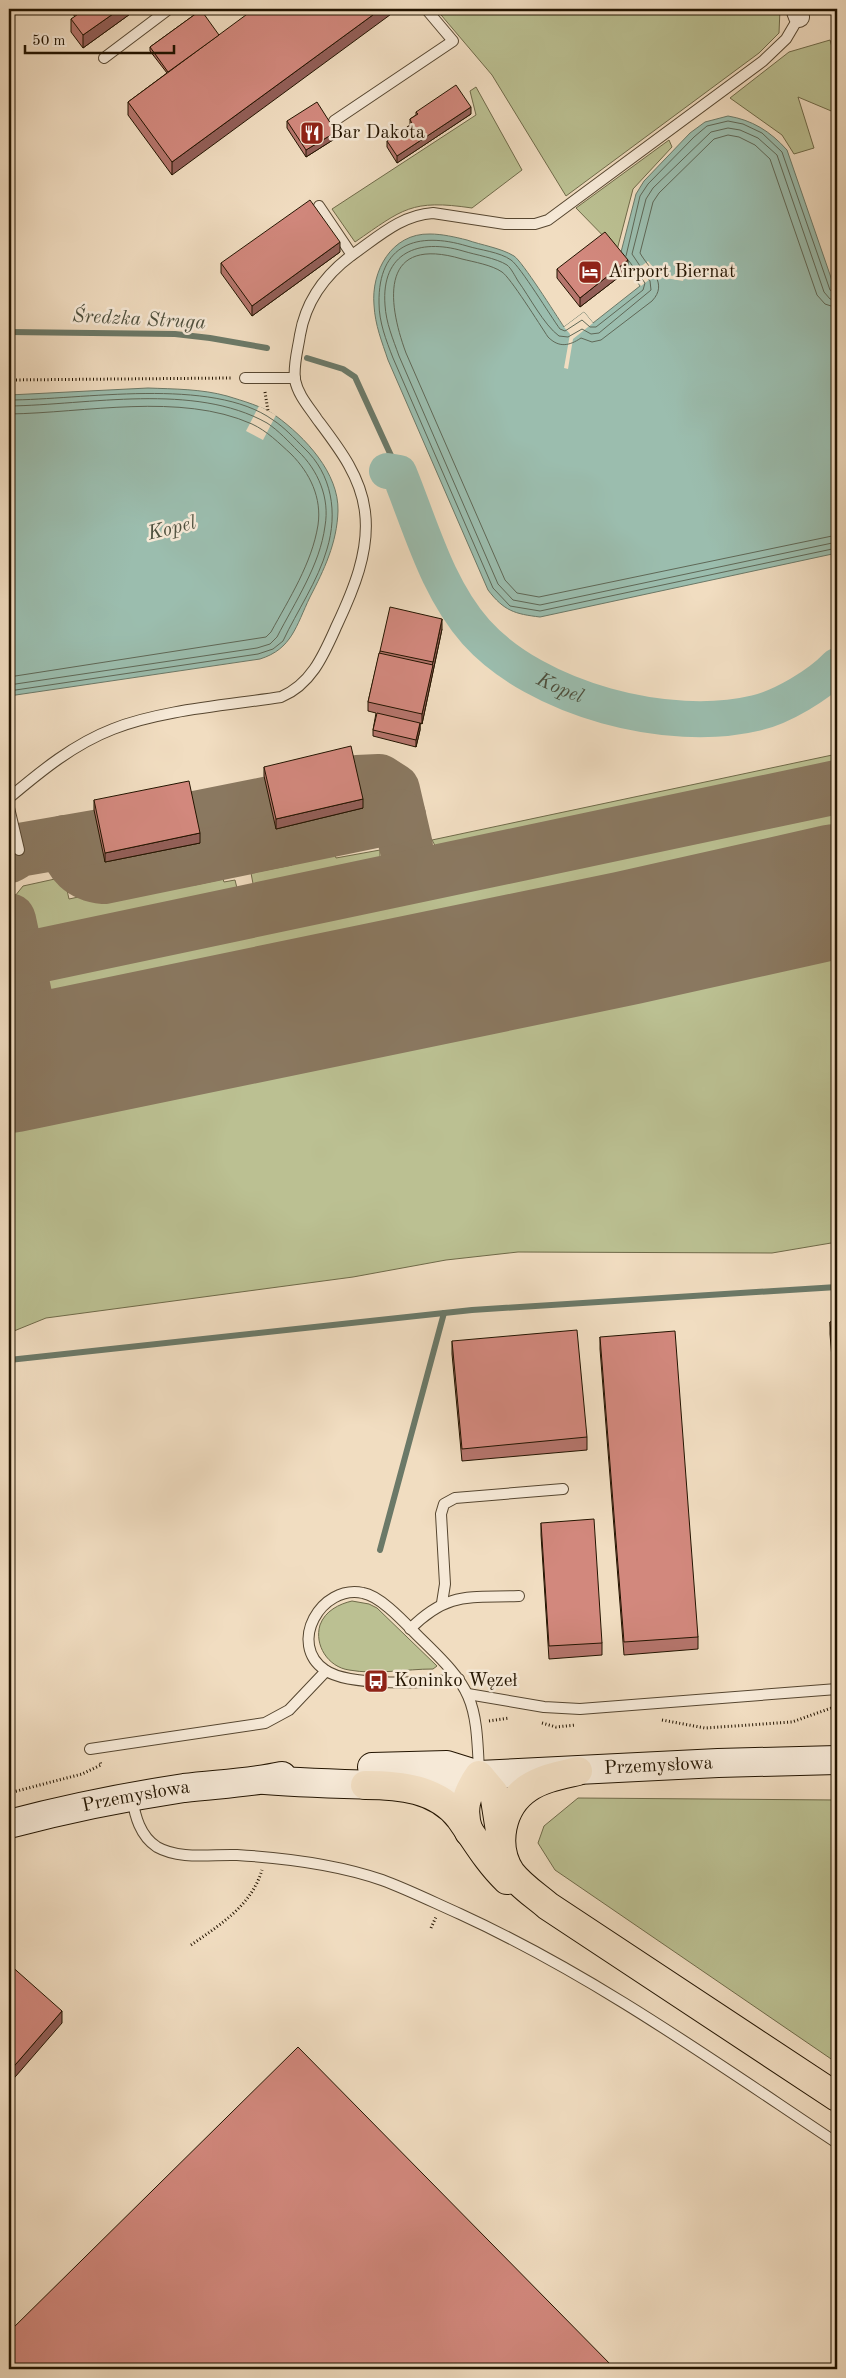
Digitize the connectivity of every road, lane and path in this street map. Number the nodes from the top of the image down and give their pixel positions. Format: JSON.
{"nodes":[{"id":1,"x":169,"y":9,"type":"edge"},
{"id":2,"x":426,"y":9,"type":"edge"},
{"id":3,"x":797,"y":13,"type":"edge"},
{"id":4,"x":104,"y":58,"type":"dead end"},
{"id":5,"x":334,"y":121,"type":"dead end"},
{"id":6,"x":319,"y":206,"type":"dead end"},
{"id":7,"x":352,"y":255,"type":"junction"},
{"id":8,"x":245,"y":378,"type":"joint"},
{"id":9,"x":295,"y":378,"type":"junction"},
{"id":10,"x":9,"y":380,"type":"edge"},
{"id":11,"x":9,"y":798,"type":"edge"},
{"id":12,"x":9,"y":808,"type":"edge"},
{"id":13,"x":19,"y":850,"type":"dead end"},
{"id":14,"x":563,"y":1489,"type":"dead end"},
{"id":15,"x":519,"y":1596,"type":"dead end"},
{"id":16,"x":442,"y":1603,"type":"junction"},
{"id":17,"x":410,"y":1629,"type":"junction"},
{"id":18,"x":326,"y":1671,"type":"junction"},
{"id":19,"x":459,"y":1679,"type":"junction"},
{"id":20,"x":837,"y":1689,"type":"edge"},
{"id":21,"x":468,"y":1694,"type":"junction"},
{"id":22,"x":837,"y":1706,"type":"edge"},
{"id":23,"x":511,"y":1718,"type":"dead end"},
{"id":24,"x":654,"y":1720,"type":"dead end"},
{"id":25,"x":489,"y":1721,"type":"dead end"},
{"id":26,"x":538,"y":1722,"type":"dead end"},
{"id":27,"x":586,"y":1725,"type":"dead end"},
{"id":28,"x":94,"y":1748,"type":"joint"},
{"id":29,"x":837,"y":1760,"type":"edge"},
{"id":30,"x":578,"y":1771,"type":"junction"},
{"id":31,"x":479,"y":1775,"type":"junction"},
{"id":32,"x":265,"y":1780,"type":"junction"},
{"id":33,"x":365,"y":1785,"type":"junction"},
{"id":34,"x":9,"y":1793,"type":"edge"},
{"id":35,"x":132,"y":1797,"type":"junction"},
{"id":36,"x":9,"y":1824,"type":"edge"},
{"id":37,"x":469,"y":1832,"type":"junction"},
{"id":38,"x":501,"y":1835,"type":"junction"},
{"id":39,"x":264,"y":1857,"type":"junction"},
{"id":40,"x":548,"y":1906,"type":"junction"},
{"id":41,"x":191,"y":1945,"type":"dead end"},
{"id":42,"x":837,"y":2097,"type":"edge"},
{"id":43,"x":837,"y":2143,"type":"edge"}],
"edges":[{"from":1,"to":4,"type":"lane"},
{"from":2,"to":5,"type":"lane"},
{"from":3,"to":7,"type":"lane"},
{"from":6,"to":7,"type":"lane"},
{"from":7,"to":9,"type":"lane"},
{"from":8,"to":9,"type":"lane"},
{"from":8,"to":10,"type":"path"},
{"from":9,"to":11,"type":"lane"},
{"from":12,"to":13,"type":"lane"},
{"from":14,"to":16,"type":"lane"},
{"from":15,"to":16,"type":"lane"},
{"from":16,"to":17,"type":"lane"},
{"from":17,"to":18,"type":"lane"},
{"from":17,"to":19,"type":"lane"},
{"from":18,"to":19,"type":"lane"},
{"from":18,"to":28,"type":"lane"},
{"from":19,"to":21,"type":"lane"},
{"from":20,"to":21,"type":"lane"},
{"from":21,"to":31,"type":"lane"},
{"from":22,"to":24,"type":"path"},
{"from":23,"to":25,"type":"path"},
{"from":26,"to":27,"type":"path"},
{"from":28,"to":34,"type":"path"},
{"from":29,"to":30,"type":"street","name":"Przemysłowa"},
{"from":30,"to":31,"type":"street","name":"Przemysłowa"},
{"from":30,"to":38,"type":"highway"},
{"from":31,"to":32,"type":"street","name":"Przemysłowa"},
{"from":31,"to":33,"type":"street","name":"Przemysłowa"},
{"from":31,"to":37,"type":"highway"},
{"from":31,"to":38,"type":"highway"},
{"from":32,"to":33,"type":"street","name":"Przemysłowa"},
{"from":32,"to":35,"type":"street","name":"Przemysłowa"},
{"from":33,"to":37,"type":"highway"},
{"from":35,"to":36,"type":"street","name":"Przemysłowa"},
{"from":35,"to":39,"type":"lane"},
{"from":37,"to":40,"type":"highway"},
{"from":38,"to":40,"type":"highway"},
{"from":39,"to":41,"type":"path"},
{"from":39,"to":43,"type":"lane"},
{"from":40,"to":42,"type":"highway"}]}
